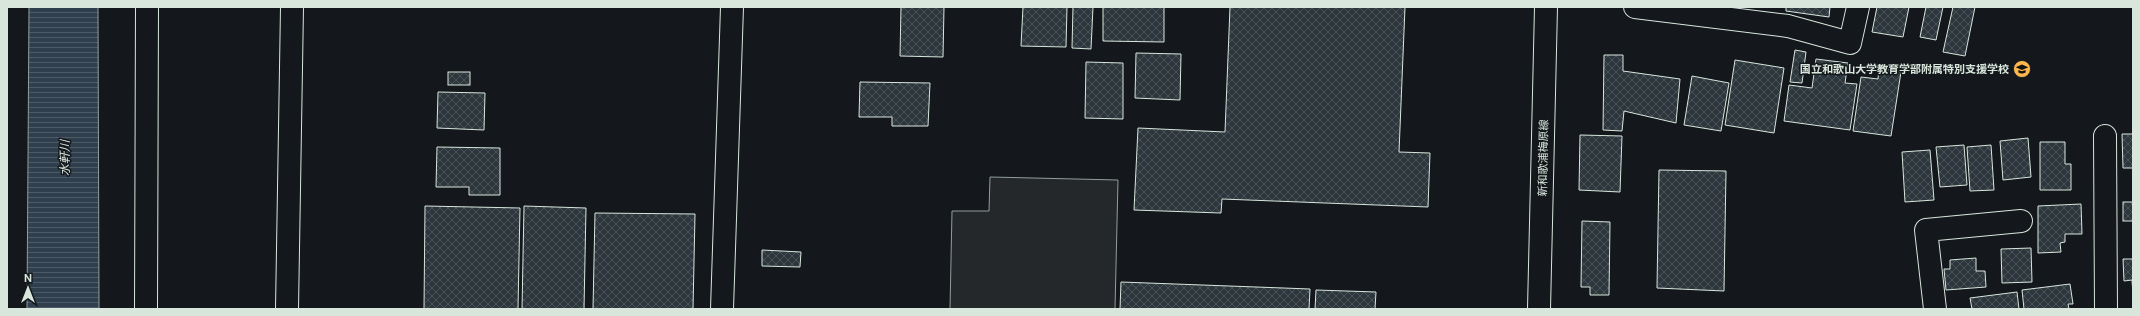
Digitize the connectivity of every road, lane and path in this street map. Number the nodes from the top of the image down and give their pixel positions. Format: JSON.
{"nodes":[{"id":1,"x":147,"y":7,"type":"edge"},
{"id":2,"x":292,"y":7,"type":"edge"},
{"id":3,"x":732,"y":7,"type":"edge"},
{"id":4,"x":1546,"y":7,"type":"edge"},
{"id":5,"x":1634,"y":7,"type":"edge"},
{"id":6,"x":1858,"y":7,"type":"edge"},
{"id":7,"x":2105,"y":136,"type":"dead end"},
{"id":8,"x":2021,"y":221,"type":"dead end"},
{"id":9,"x":146,"y":309,"type":"edge"},
{"id":10,"x":287,"y":309,"type":"edge"},
{"id":11,"x":722,"y":309,"type":"edge"},
{"id":12,"x":1539,"y":309,"type":"edge"},
{"id":13,"x":1935,"y":309,"type":"edge"},
{"id":14,"x":2106,"y":309,"type":"edge"}],
"edges":[{"from":1,"to":9,"type":"street"},
{"from":2,"to":10,"type":"street"},
{"from":3,"to":11,"type":"street"},
{"from":4,"to":12,"type":"street","name":"新和歌浦梅原線"},
{"from":5,"to":6,"type":"street"},
{"from":7,"to":14,"type":"street"},
{"from":8,"to":13,"type":"street"}]}
